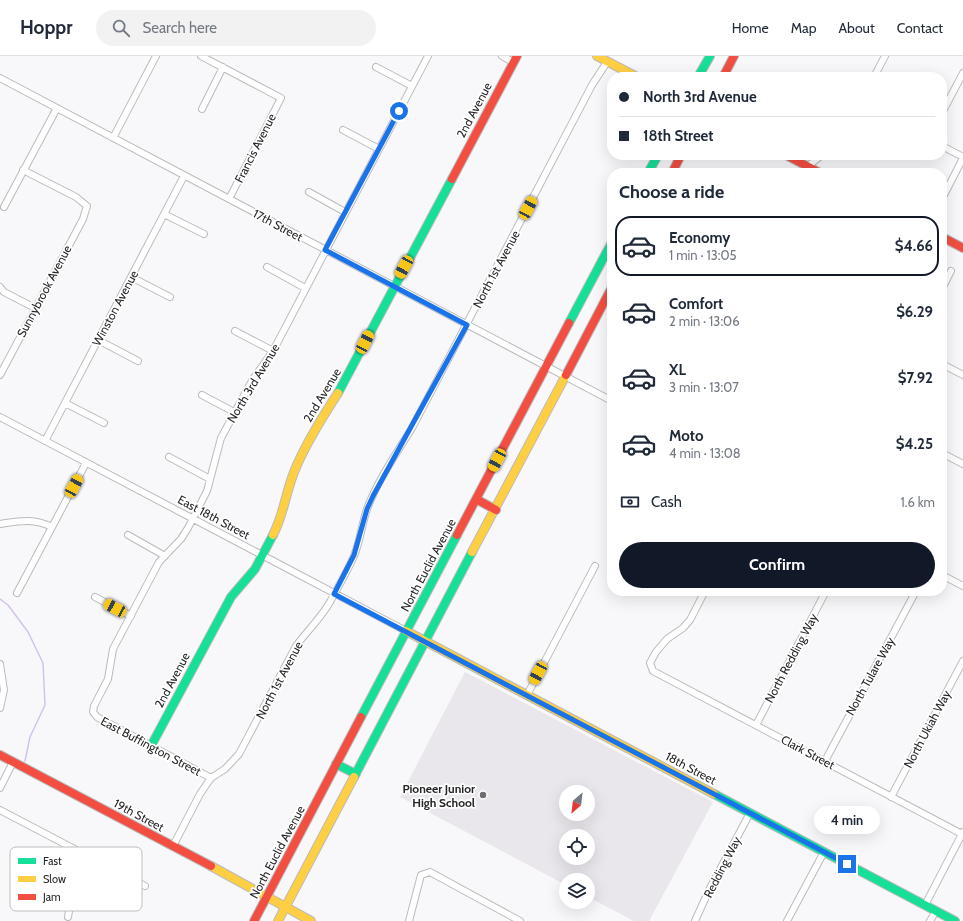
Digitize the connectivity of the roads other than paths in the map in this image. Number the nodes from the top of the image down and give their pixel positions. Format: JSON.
{"nodes":[{"id":1,"x":156,"y":56,"type":"edge"},
{"id":2,"x":202,"y":56,"type":"edge"},
{"id":3,"x":428,"y":56,"type":"edge"},
{"id":4,"x":502,"y":56,"type":"edge"},
{"id":5,"x":597,"y":56,"type":"edge"},
{"id":6,"x":710,"y":56,"type":"edge"},
{"id":7,"x":734,"y":56,"type":"edge"},
{"id":8,"x":885,"y":56,"type":"edge"},
{"id":9,"x":213,"y":59,"type":"edge"},
{"id":10,"x":515,"y":59,"type":"edge"},
{"id":11,"x":607,"y":62,"type":"junction"},
{"id":12,"x":376,"y":67,"type":"dead end"},
{"id":13,"x":223,"y":68,"type":"junction"},
{"id":14,"x":627,"y":72,"type":"edge"},
{"id":15,"x":701,"y":72,"type":"edge"},
{"id":16,"x":725,"y":72,"type":"edge"},
{"id":17,"x":877,"y":72,"type":"edge"},
{"id":18,"x":963,"y":73,"type":"edge"},
{"id":19,"x":0,"y":78,"type":"edge"},
{"id":20,"x":412,"y":86,"type":"junction"},
{"id":21,"x":947,"y":103,"type":"edge"},
{"id":22,"x":57,"y":108,"type":"junction"},
{"id":23,"x":202,"y":109,"type":"dead end"},
{"id":24,"x":343,"y":130,"type":"dead end"},
{"id":25,"x":113,"y":138,"type":"junction"},
{"id":26,"x":379,"y":149,"type":"junction"},
{"id":27,"x":947,"y":149,"type":"edge"},
{"id":28,"x":963,"y":158,"type":"edge"},
{"id":29,"x":793,"y":160,"type":"edge"},
{"id":30,"x":817,"y":160,"type":"edge"},
{"id":31,"x":803,"y":168,"type":"edge"},
{"id":32,"x":808,"y":168,"type":"edge"},
{"id":33,"x":23,"y":170,"type":"junction"},
{"id":34,"x":184,"y":176,"type":"junction"},
{"id":35,"x":947,"y":188,"type":"edge"},
{"id":36,"x":309,"y":192,"type":"dead end"},
{"id":37,"x":229,"y":199,"type":"junction"},
{"id":38,"x":4,"y":207,"type":"dead end"},
{"id":39,"x":345,"y":212,"type":"junction"},
{"id":40,"x":164,"y":214,"type":"junction"},
{"id":41,"x":204,"y":234,"type":"dead end"},
{"id":42,"x":947,"y":240,"type":"edge"},
{"id":43,"x":963,"y":248,"type":"edge"},
{"id":44,"x":325,"y":250,"type":"junction"},
{"id":45,"x":607,"y":251,"type":"edge"},
{"id":46,"x":267,"y":267,"type":"dead end"},
{"id":47,"x":951,"y":272,"type":"dead end"},
{"id":48,"x":131,"y":277,"type":"junction"},
{"id":49,"x":947,"y":280,"type":"edge"},
{"id":50,"x":0,"y":287,"type":"edge"},
{"id":51,"x":394,"y":287,"type":"junction"},
{"id":52,"x":305,"y":288,"type":"junction"},
{"id":53,"x":170,"y":297,"type":"dead end"},
{"id":54,"x":607,"y":297,"type":"edge"},
{"id":55,"x":35,"y":308,"type":"junction"},
{"id":56,"x":467,"y":325,"type":"junction"},
{"id":57,"x":235,"y":331,"type":"dead end"},
{"id":58,"x":98,"y":340,"type":"junction"},
{"id":59,"x":273,"y":351,"type":"junction"},
{"id":60,"x":138,"y":361,"type":"dead end"},
{"id":61,"x":546,"y":367,"type":"junction"},
{"id":62,"x":947,"y":367,"type":"edge"},
{"id":63,"x":0,"y":375,"type":"edge"},
{"id":64,"x":963,"y":375,"type":"edge"},
{"id":65,"x":566,"y":377,"type":"junction"},
{"id":66,"x":202,"y":395,"type":"dead end"},
{"id":67,"x":607,"y":399,"type":"edge"},
{"id":68,"x":65,"y":402,"type":"junction"},
{"id":69,"x":234,"y":412,"type":"junction"},
{"id":70,"x":0,"y":417,"type":"edge"},
{"id":71,"x":104,"y":423,"type":"dead end"},
{"id":72,"x":45,"y":441,"type":"junction"},
{"id":73,"x":947,"y":456,"type":"edge"},
{"id":74,"x":169,"y":457,"type":"dead end"},
{"id":75,"x":86,"y":463,"type":"junction"},
{"id":76,"x":963,"y":464,"type":"edge"},
{"id":77,"x":210,"y":479,"type":"junction"},
{"id":78,"x":476,"y":499,"type":"junction"},
{"id":79,"x":496,"y":510,"type":"junction"},
{"id":80,"x":193,"y":519,"type":"junction"},
{"id":81,"x":0,"y":524,"type":"edge"},
{"id":82,"x":52,"y":527,"type":"junction"},
{"id":83,"x":128,"y":535,"type":"dead end"},
{"id":84,"x":166,"y":556,"type":"junction"},
{"id":85,"x":262,"y":556,"type":"junction"},
{"id":86,"x":595,"y":566,"type":"dead end"},
{"id":87,"x":947,"y":578,"type":"edge"},
{"id":88,"x":963,"y":586,"type":"edge"},
{"id":89,"x":16,"y":593,"type":"dead end"},
{"id":90,"x":334,"y":594,"type":"junction"},
{"id":91,"x":702,"y":596,"type":"edge"},
{"id":92,"x":823,"y":596,"type":"edge"},
{"id":93,"x":913,"y":596,"type":"edge"},
{"id":94,"x":94,"y":597,"type":"dead end"},
{"id":95,"x":131,"y":616,"type":"junction"},
{"id":96,"x":406,"y":631,"type":"junction"},
{"id":97,"x":416,"y":637,"type":"joint"},
{"id":98,"x":426,"y":642,"type":"junction"},
{"id":99,"x":963,"y":661,"type":"edge"},
{"id":100,"x":0,"y":664,"type":"edge"},
{"id":101,"x":527,"y":695,"type":"junction"},
{"id":102,"x":0,"y":708,"type":"edge"},
{"id":103,"x":94,"y":712,"type":"joint"},
{"id":104,"x":756,"y":725,"type":"junction"},
{"id":105,"x":152,"y":746,"type":"junction"},
{"id":106,"x":0,"y":755,"type":"edge"},
{"id":107,"x":825,"y":760,"type":"junction"},
{"id":108,"x":13,"y":762,"type":"junction"},
{"id":109,"x":336,"y":764,"type":"junction"},
{"id":110,"x":356,"y":774,"type":"junction"},
{"id":111,"x":211,"y":778,"type":"junction"},
{"id":112,"x":0,"y":788,"type":"edge"},
{"id":113,"x":891,"y":797,"type":"junction"},
{"id":114,"x":0,"y":810,"type":"edge"},
{"id":115,"x":750,"y":813,"type":"junction"},
{"id":116,"x":963,"y":833,"type":"edge"},
{"id":117,"x":173,"y":846,"type":"junction"},
{"id":118,"x":71,"y":847,"type":"edge"},
{"id":119,"x":824,"y":852,"type":"junction"},
{"id":120,"x":142,"y":884,"type":"edge"},
{"id":121,"x":145,"y":886,"type":"dead end"},
{"id":122,"x":267,"y":897,"type":"junction"},
{"id":123,"x":925,"y":905,"type":"junction"},
{"id":124,"x":286,"y":908,"type":"junction"},
{"id":125,"x":69,"y":911,"type":"edge"},
{"id":126,"x":936,"y":911,"type":"junction"},
{"id":127,"x":68,"y":917,"type":"dead end"},
{"id":128,"x":254,"y":921,"type":"edge"},
{"id":129,"x":278,"y":921,"type":"edge"},
{"id":130,"x":312,"y":921,"type":"edge"},
{"id":131,"x":409,"y":921,"type":"edge"},
{"id":132,"x":520,"y":921,"type":"edge"},
{"id":133,"x":695,"y":921,"type":"edge"},
{"id":134,"x":787,"y":921,"type":"edge"},
{"id":135,"x":930,"y":921,"type":"edge"},
{"id":136,"x":955,"y":921,"type":"edge"}],
"edges":[{"from":1,"to":25,"type":"street"},
{"from":2,"to":9,"type":"street"},
{"from":3,"to":20,"type":"street","name":"North 3rd Avenue"},
{"from":4,"to":10,"type":"street"},
{"from":5,"to":11,"type":"main road"},
{"from":6,"to":15,"type":"main road"},
{"from":7,"to":16,"type":"main road"},
{"from":8,"to":17,"type":"street"},
{"from":9,"to":13,"type":"street"},
{"from":10,"to":51,"type":"main road","name":"2nd Avenue"},
{"from":11,"to":14,"type":"main road"},
{"from":11,"to":56,"type":"street","name":"North 1st Avenue"},
{"from":12,"to":20,"type":"street"},
{"from":13,"to":23,"type":"street"},
{"from":13,"to":37,"type":"street","name":"Francis Avenue"},
{"from":18,"to":21,"type":"street"},
{"from":19,"to":22,"type":"street","name":"17th Street"},
{"from":20,"to":26,"type":"street","name":"North 3rd Avenue"},
{"from":22,"to":25,"type":"street","name":"17th Street"},
{"from":22,"to":33,"type":"street"},
{"from":24,"to":26,"type":"street"},
{"from":25,"to":34,"type":"street","name":"17th Street"},
{"from":26,"to":39,"type":"street","name":"North 3rd Avenue"},
{"from":27,"to":28,"type":"street"},
{"from":28,"to":35,"type":"street"},
{"from":29,"to":31,"type":"main road"},
{"from":30,"to":32,"type":"street"},
{"from":33,"to":38,"type":"street"},
{"from":33,"to":55,"type":"street","name":"Sunnybrook Avenue"},
{"from":34,"to":37,"type":"street","name":"17th Street"},
{"from":34,"to":40,"type":"street","name":"Winston Avenue"},
{"from":36,"to":39,"type":"street"},
{"from":37,"to":44,"type":"street","name":"17th Street"},
{"from":39,"to":44,"type":"street","name":"North 3rd Avenue"},
{"from":40,"to":41,"type":"street"},
{"from":40,"to":48,"type":"street","name":"Winston Avenue"},
{"from":42,"to":43,"type":"main road"},
{"from":44,"to":51,"type":"street","name":"17th Street"},
{"from":44,"to":52,"type":"street","name":"North 3rd Avenue"},
{"from":45,"to":61,"type":"main road","name":"North Euclid Avenue"},
{"from":46,"to":52,"type":"street"},
{"from":47,"to":49,"type":"street"},
{"from":48,"to":53,"type":"street"},
{"from":48,"to":58,"type":"street","name":"Winston Avenue"},
{"from":50,"to":55,"type":"street"},
{"from":51,"to":56,"type":"street","name":"17th Street"},
{"from":51,"to":85,"type":"main road","name":"2nd Avenue"},
{"from":52,"to":59,"type":"street","name":"North 3rd Avenue"},
{"from":54,"to":65,"type":"main road"},
{"from":55,"to":63,"type":"street","name":"Sunnybrook Avenue"},
{"from":56,"to":61,"type":"street","name":"17th Street"},
{"from":56,"to":90,"type":"street","name":"North 1st Avenue"},
{"from":57,"to":59,"type":"street"},
{"from":58,"to":60,"type":"street"},
{"from":58,"to":68,"type":"street","name":"Winston Avenue"},
{"from":59,"to":69,"type":"street","name":"North 3rd Avenue"},
{"from":61,"to":65,"type":"street","name":"17th Street"},
{"from":61,"to":78,"type":"main road","name":"North Euclid Avenue"},
{"from":62,"to":64,"type":"street"},
{"from":65,"to":67,"type":"street","name":"17th Street"},
{"from":65,"to":79,"type":"main road"},
{"from":66,"to":69,"type":"street"},
{"from":68,"to":71,"type":"street"},
{"from":68,"to":72,"type":"street","name":"Winston Avenue"},
{"from":69,"to":77,"type":"street","name":"North 3rd Avenue"},
{"from":70,"to":72,"type":"street","name":"East 18th Street"},
{"from":72,"to":75,"type":"street","name":"East 18th Street"},
{"from":73,"to":76,"type":"street"},
{"from":74,"to":77,"type":"street"},
{"from":75,"to":80,"type":"street","name":"East 18th Street"},
{"from":75,"to":82,"type":"street"},
{"from":77,"to":80,"type":"street","name":"North 3rd Avenue"},
{"from":78,"to":79,"type":"main road"},
{"from":78,"to":96,"type":"main road","name":"North Euclid Avenue"},
{"from":79,"to":98,"type":"main road"},
{"from":80,"to":84,"type":"street","name":"North 3rd Avenue"},
{"from":80,"to":85,"type":"street","name":"East 18th Street"},
{"from":81,"to":82,"type":"street"},
{"from":82,"to":89,"type":"street"},
{"from":83,"to":84,"type":"street"},
{"from":84,"to":95,"type":"street","name":"North 3rd Avenue"},
{"from":85,"to":90,"type":"street","name":"East 18th Street"},
{"from":85,"to":105,"type":"main road","name":"2nd Avenue"},
{"from":86,"to":101,"type":"street"},
{"from":87,"to":88,"type":"street"},
{"from":90,"to":96,"type":"street","name":"East 18th Street"},
{"from":90,"to":111,"type":"street","name":"North 1st Avenue"},
{"from":91,"to":104,"type":"street","name":"Clark Street"},
{"from":92,"to":104,"type":"street","name":"North Redding Way"},
{"from":93,"to":107,"type":"street","name":"North Tulare Way"},
{"from":94,"to":95,"type":"street"},
{"from":95,"to":103,"type":"street","name":"North 3rd Avenue"},
{"from":96,"to":97,"type":"main road","name":"East 18th Street"},
{"from":96,"to":109,"type":"main road","name":"North Euclid Avenue"},
{"from":97,"to":98,"type":"main road","name":"18th Street"},
{"from":98,"to":101,"type":"main road","name":"18th Street"},
{"from":98,"to":110,"type":"main road"},
{"from":99,"to":113,"type":"street","name":"North Ukiah Way"},
{"from":100,"to":102,"type":"street"},
{"from":101,"to":115,"type":"main road","name":"18th Street"},
{"from":103,"to":105,"type":"street","name":"East Buffington Street"},
{"from":104,"to":107,"type":"street","name":"Clark Street"},
{"from":105,"to":111,"type":"street","name":"East Buffington Street"},
{"from":106,"to":108,"type":"main road","name":"19th Street"},
{"from":107,"to":113,"type":"street","name":"Clark Street"},
{"from":108,"to":112,"type":"street"},
{"from":108,"to":117,"type":"main road","name":"19th Street"},
{"from":109,"to":110,"type":"main road"},
{"from":109,"to":122,"type":"main road","name":"North Euclid Avenue"},
{"from":110,"to":124,"type":"main road"},
{"from":111,"to":117,"type":"street","name":"North 1st Avenue"},
{"from":113,"to":116,"type":"street","name":"Clark Street"},
{"from":114,"to":118,"type":"street"},
{"from":115,"to":119,"type":"main road","name":"18th Street"},
{"from":115,"to":133,"type":"street","name":"Redding Way"},
{"from":116,"to":123,"type":"street"},
{"from":117,"to":122,"type":"main road","name":"19th Street"},
{"from":119,"to":123,"type":"main road","name":"18th Street"},
{"from":119,"to":134,"type":"street"},
{"from":120,"to":121,"type":"street"},
{"from":122,"to":124,"type":"main road","name":"19th Street"},
{"from":122,"to":128,"type":"main road","name":"North Euclid Avenue"},
{"from":123,"to":126,"type":"main road","name":"18th Street"},
{"from":124,"to":129,"type":"main road"},
{"from":124,"to":130,"type":"main road","name":"19th Street"},
{"from":125,"to":127,"type":"street"},
{"from":126,"to":135,"type":"street"},
{"from":126,"to":136,"type":"main road","name":"18th Street"},
{"from":131,"to":132,"type":"street"}]}
